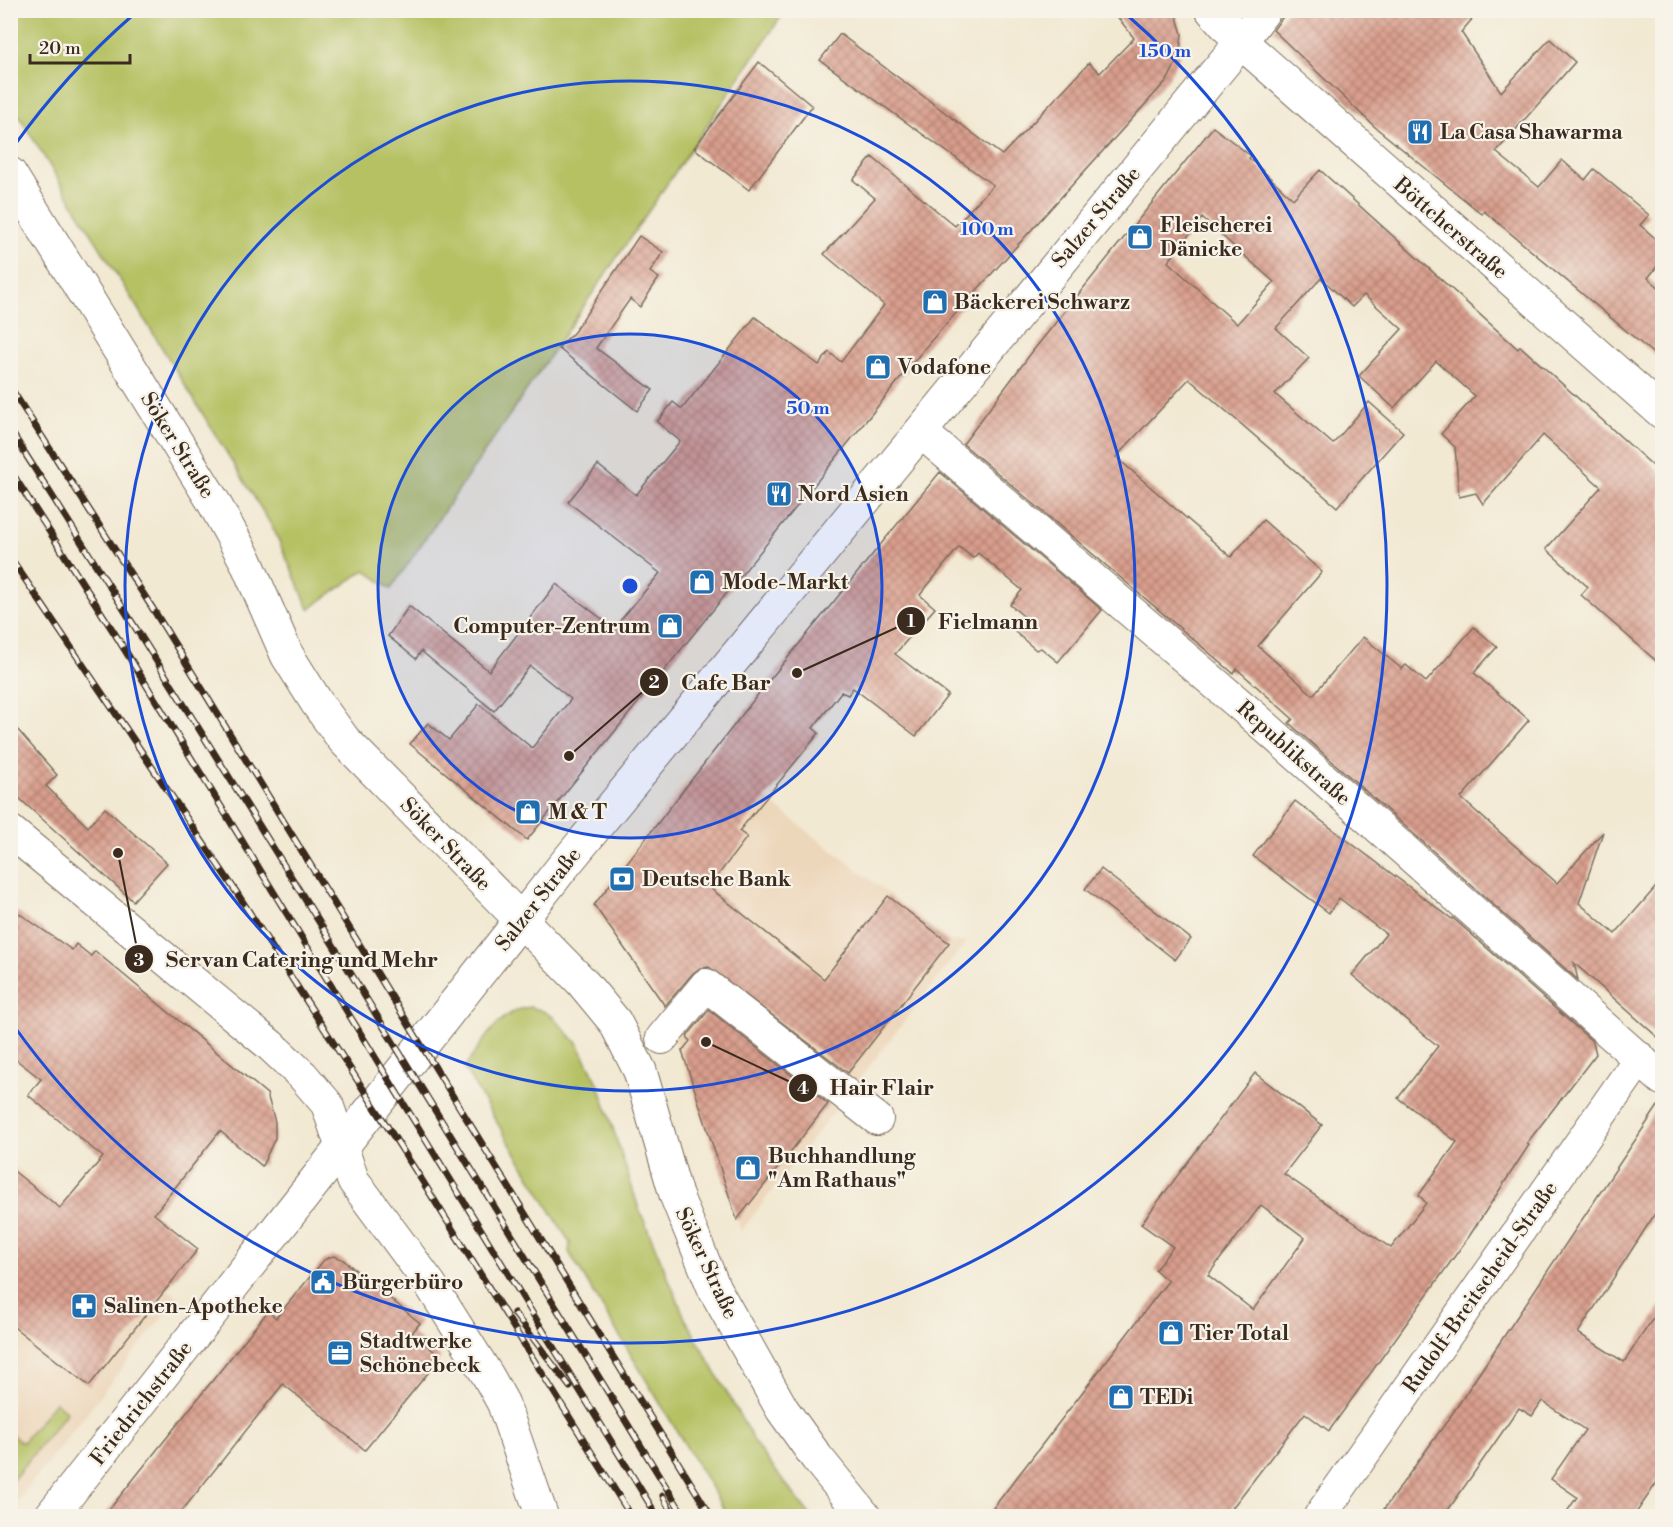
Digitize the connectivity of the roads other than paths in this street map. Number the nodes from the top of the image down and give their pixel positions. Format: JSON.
{"nodes":[{"id":1,"x":1212,"y":10,"type":"edge"},
{"id":2,"x":1265,"y":10,"type":"edge"},
{"id":3,"x":1241,"y":42,"type":"junction"},
{"id":4,"x":10,"y":174,"type":"edge"},
{"id":5,"x":1662,"y":412,"type":"edge"},
{"id":6,"x":921,"y":432,"type":"junction"},
{"id":7,"x":10,"y":831,"type":"edge"},
{"id":8,"x":522,"y":921,"type":"junction"},
{"id":9,"x":662,"y":1038,"type":"dead end"},
{"id":10,"x":1651,"y":1069,"type":"edge"},
{"id":11,"x":877,"y":1119,"type":"dead end"},
{"id":12,"x":343,"y":1149,"type":"junction"},
{"id":13,"x":51,"y":1516,"type":"edge"},
{"id":14,"x":542,"y":1516,"type":"edge"},
{"id":15,"x":864,"y":1516,"type":"edge"},
{"id":16,"x":1320,"y":1516,"type":"edge"}],
"edges":[{"from":1,"to":3,"type":"street","name":"Böttcherstraße"},
{"from":2,"to":3,"type":"street"},
{"from":3,"to":5,"type":"street","name":"Böttcherstraße"},
{"from":3,"to":6,"type":"street","name":"Salzer Straße"},
{"from":4,"to":8,"type":"street","name":"Söker Straße"},
{"from":6,"to":8,"type":"street","name":"Salzer Straße"},
{"from":6,"to":10,"type":"street","name":"Republikstraße"},
{"from":7,"to":12,"type":"street"},
{"from":8,"to":12,"type":"street","name":"Salzer Straße"},
{"from":8,"to":15,"type":"street","name":"Söker Straße"},
{"from":9,"to":11,"type":"street"},
{"from":10,"to":16,"type":"street","name":"Rudolf-Breitscheid-Straße"},
{"from":12,"to":13,"type":"street","name":"Friedrichstraße"},
{"from":12,"to":14,"type":"street"}]}
